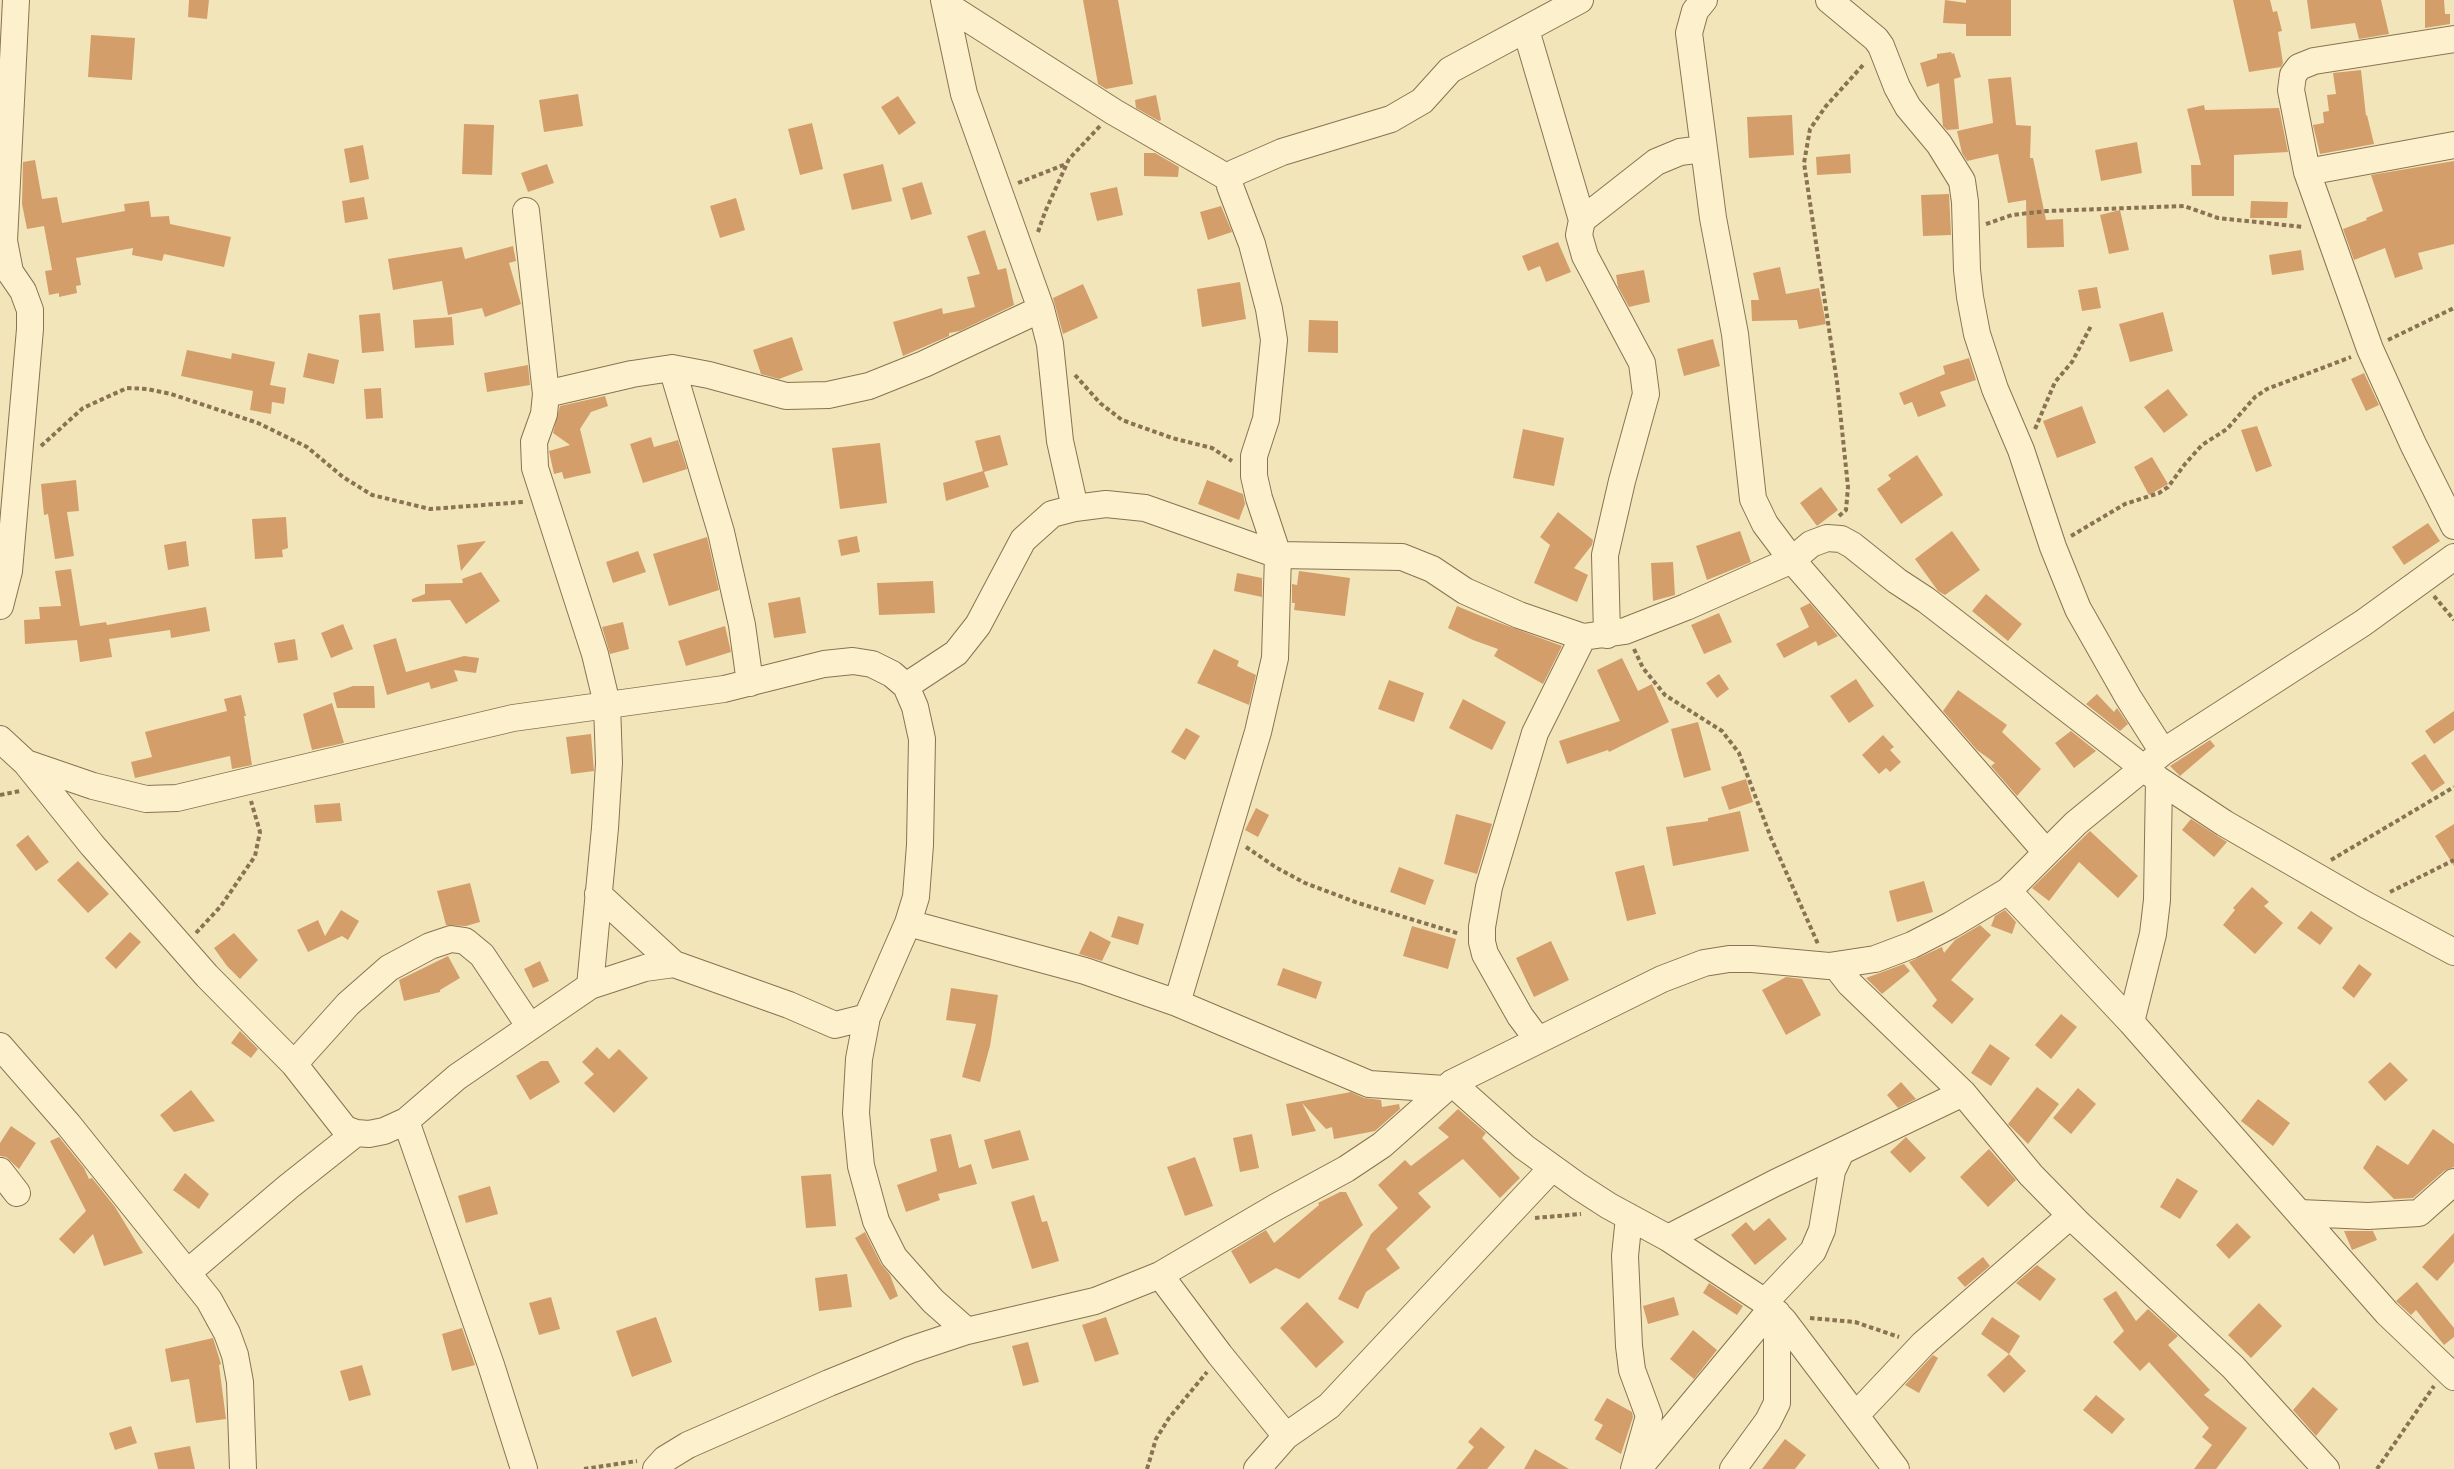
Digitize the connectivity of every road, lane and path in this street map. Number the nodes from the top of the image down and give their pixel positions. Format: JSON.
{"nodes":[{"id":1,"x":16,"y":0,"type":"edge"},
{"id":2,"x":1580,"y":0,"type":"edge"},
{"id":3,"x":1704,"y":0,"type":"edge"},
{"id":4,"x":1829,"y":0,"type":"edge"},
{"id":5,"x":944,"y":2,"type":"edge"},
{"id":6,"x":1526,"y":30,"type":"junction"},
{"id":7,"x":2454,"y":39,"type":"edge"},
{"id":8,"x":1881,"y":46,"type":"junction"},
{"id":9,"x":1114,"y":112,"type":"junction"},
{"id":10,"x":2454,"y":146,"type":"edge"},
{"id":11,"x":1703,"y":149,"type":"junction"},
{"id":12,"x":1067,"y":164,"type":"junction"},
{"id":13,"x":2307,"y":172,"type":"junction"},
{"id":14,"x":1230,"y":179,"type":"junction"},
{"id":15,"x":998,"y":192,"type":"junction"},
{"id":16,"x":526,"y":211,"type":"dead end"},
{"id":17,"x":1582,"y":220,"type":"junction"},
{"id":18,"x":2326,"y":229,"type":"junction"},
{"id":19,"x":1966,"y":231,"type":"junction"},
{"id":20,"x":1037,"y":235,"type":"dead end"},
{"id":21,"x":3,"y":259,"type":"edge"},
{"id":22,"x":2454,"y":308,"type":"edge"},
{"id":23,"x":1041,"y":309,"type":"junction"},
{"id":24,"x":2091,"y":326,"type":"dead end"},
{"id":25,"x":2370,"y":349,"type":"junction"},
{"id":26,"x":672,"y":368,"type":"junction"},
{"id":27,"x":1072,"y":371,"type":"dead end"},
{"id":28,"x":546,"y":394,"type":"junction"},
{"id":29,"x":2021,"y":450,"type":"junction"},
{"id":30,"x":17,"y":469,"type":"junction"},
{"id":31,"x":1254,"y":476,"type":"junction"},
{"id":32,"x":545,"y":500,"type":"junction"},
{"id":33,"x":1074,"y":508,"type":"junction"},
{"id":34,"x":2454,"y":526,"type":"edge"},
{"id":35,"x":2053,"y":547,"type":"junction"},
{"id":36,"x":1801,"y":552,"type":"junction"},
{"id":37,"x":1278,"y":555,"type":"junction"},
{"id":38,"x":2454,"y":557,"type":"edge"},
{"id":39,"x":2422,"y":581,"type":"junction"},
{"id":40,"x":0,"y":606,"type":"edge"},
{"id":41,"x":2454,"y":620,"type":"edge"},
{"id":42,"x":1605,"y":635,"type":"junction"},
{"id":43,"x":750,"y":683,"type":"junction"},
{"id":44,"x":906,"y":686,"type":"junction"},
{"id":45,"x":607,"y":704,"type":"junction"},
{"id":46,"x":0,"y":739,"type":"edge"},
{"id":47,"x":2163,"y":752,"type":"junction"},
{"id":48,"x":26,"y":763,"type":"junction"},
{"id":49,"x":2151,"y":774,"type":"junction"},
{"id":50,"x":244,"y":784,"type":"junction"},
{"id":51,"x":2454,"y":787,"type":"edge"},
{"id":52,"x":1228,"y":835,"type":"junction"},
{"id":53,"x":2046,"y":852,"type":"junction"},
{"id":54,"x":2454,"y":860,"type":"edge"},
{"id":55,"x":2311,"y":872,"type":"junction"},
{"id":56,"x":2008,"y":891,"type":"junction"},
{"id":57,"x":598,"y":894,"type":"junction"},
{"id":58,"x":2366,"y":905,"type":"junction"},
{"id":59,"x":908,"y":923,"type":"junction"},
{"id":60,"x":1482,"y":942,"type":"junction"},
{"id":61,"x":182,"y":948,"type":"junction"},
{"id":62,"x":2454,"y":952,"type":"edge"},
{"id":63,"x":674,"y":964,"type":"junction"},
{"id":64,"x":1832,"y":966,"type":"junction"},
{"id":65,"x":590,"y":986,"type":"junction"},
{"id":66,"x":1177,"y":1003,"type":"junction"},
{"id":67,"x":867,"y":1017,"type":"junction"},
{"id":68,"x":2131,"y":1022,"type":"junction"},
{"id":69,"x":835,"y":1025,"type":"junction"},
{"id":70,"x":530,"y":1027,"type":"junction"},
{"id":71,"x":1538,"y":1040,"type":"junction"},
{"id":72,"x":0,"y":1046,"type":"edge"},
{"id":73,"x":859,"y":1059,"type":"junction"},
{"id":74,"x":294,"y":1064,"type":"junction"},
{"id":75,"x":1448,"y":1086,"type":"junction"},
{"id":76,"x":1962,"y":1093,"type":"junction"},
{"id":77,"x":406,"y":1121,"type":"junction"},
{"id":78,"x":356,"y":1133,"type":"junction"},
{"id":79,"x":1841,"y":1152,"type":"junction"},
{"id":80,"x":1552,"y":1168,"type":"junction"},
{"id":81,"x":0,"y":1171,"type":"edge"},
{"id":82,"x":2454,"y":1182,"type":"edge"},
{"id":83,"x":17,"y":1193,"type":"dead end"},
{"id":84,"x":1618,"y":1211,"type":"junction"},
{"id":85,"x":2300,"y":1214,"type":"junction"},
{"id":86,"x":2070,"y":1215,"type":"junction"},
{"id":87,"x":1499,"y":1225,"type":"junction"},
{"id":88,"x":1668,"y":1238,"type":"junction"},
{"id":89,"x":187,"y":1273,"type":"junction"},
{"id":90,"x":1160,"y":1275,"type":"junction"},
{"id":91,"x":1774,"y":1311,"type":"junction"},
{"id":92,"x":967,"y":1331,"type":"junction"},
{"id":93,"x":1923,"y":1344,"type":"junction"},
{"id":94,"x":1220,"y":1355,"type":"junction"},
{"id":95,"x":2450,"y":1374,"type":"edge"},
{"id":96,"x":1856,"y":1415,"type":"junction"},
{"id":97,"x":1286,"y":1437,"type":"junction"},
{"id":98,"x":660,"y":1464,"type":"edge"},
{"id":99,"x":243,"y":1469,"type":"edge"},
{"id":100,"x":524,"y":1469,"type":"edge"},
{"id":101,"x":584,"y":1469,"type":"edge"},
{"id":102,"x":1147,"y":1469,"type":"edge"},
{"id":103,"x":1257,"y":1469,"type":"edge"},
{"id":104,"x":1636,"y":1469,"type":"edge"},
{"id":105,"x":1733,"y":1469,"type":"edge"},
{"id":106,"x":1896,"y":1469,"type":"edge"},
{"id":107,"x":2326,"y":1469,"type":"edge"},
{"id":108,"x":2377,"y":1469,"type":"edge"}],
"edges":[{"from":1,"to":21,"type":"street"},
{"from":2,"to":6,"type":"street"},
{"from":3,"to":11,"type":"street"},
{"from":4,"to":8,"type":"street"},
{"from":5,"to":9,"type":"street"},
{"from":5,"to":15,"type":"street"},
{"from":6,"to":14,"type":"street"},
{"from":6,"to":17,"type":"street"},
{"from":7,"to":13,"type":"street"},
{"from":8,"to":19,"type":"street"},
{"from":8,"to":36,"type":"path"},
{"from":9,"to":12,"type":"path"},
{"from":9,"to":14,"type":"street"},
{"from":10,"to":13,"type":"street"},
{"from":11,"to":17,"type":"street"},
{"from":11,"to":36,"type":"street"},
{"from":12,"to":15,"type":"path"},
{"from":12,"to":20,"type":"path"},
{"from":13,"to":18,"type":"street"},
{"from":14,"to":31,"type":"street"},
{"from":15,"to":23,"type":"street"},
{"from":16,"to":28,"type":"street"},
{"from":17,"to":42,"type":"street"},
{"from":18,"to":19,"type":"path"},
{"from":18,"to":25,"type":"street"},
{"from":19,"to":29,"type":"street"},
{"from":21,"to":30,"type":"street"},
{"from":22,"to":25,"type":"path"},
{"from":23,"to":26,"type":"street"},
{"from":23,"to":33,"type":"street"},
{"from":24,"to":29,"type":"path"},
{"from":25,"to":34,"type":"street"},
{"from":25,"to":35,"type":"path"},
{"from":26,"to":28,"type":"street"},
{"from":26,"to":43,"type":"street"},
{"from":27,"to":31,"type":"path"},
{"from":28,"to":32,"type":"street"},
{"from":29,"to":35,"type":"street"},
{"from":30,"to":32,"type":"path"},
{"from":30,"to":40,"type":"street"},
{"from":31,"to":37,"type":"street"},
{"from":32,"to":45,"type":"street"},
{"from":33,"to":37,"type":"street"},
{"from":33,"to":44,"type":"street"},
{"from":35,"to":47,"type":"street"},
{"from":36,"to":42,"type":"street"},
{"from":36,"to":49,"type":"street"},
{"from":36,"to":53,"type":"street"},
{"from":37,"to":42,"type":"street"},
{"from":37,"to":52,"type":"street"},
{"from":38,"to":39,"type":"street"},
{"from":39,"to":41,"type":"path"},
{"from":39,"to":47,"type":"street"},
{"from":42,"to":60,"type":"street"},
{"from":42,"to":64,"type":"path"},
{"from":43,"to":44,"type":"street"},
{"from":43,"to":45,"type":"street"},
{"from":44,"to":59,"type":"street"},
{"from":45,"to":50,"type":"street"},
{"from":45,"to":57,"type":"street"},
{"from":46,"to":48,"type":"street"},
{"from":47,"to":49,"type":"street"},
{"from":48,"to":50,"type":"street"},
{"from":48,"to":61,"type":"street"},
{"from":49,"to":53,"type":"street"},
{"from":49,"to":55,"type":"street"},
{"from":49,"to":68,"type":"street"},
{"from":50,"to":61,"type":"path"},
{"from":51,"to":55,"type":"path"},
{"from":52,"to":60,"type":"path"},
{"from":52,"to":66,"type":"street"},
{"from":53,"to":56,"type":"street"},
{"from":54,"to":58,"type":"path"},
{"from":55,"to":58,"type":"street"},
{"from":56,"to":64,"type":"street"},
{"from":56,"to":68,"type":"street"},
{"from":57,"to":63,"type":"street"},
{"from":57,"to":65,"type":"street"},
{"from":58,"to":62,"type":"street"},
{"from":59,"to":66,"type":"street"},
{"from":59,"to":67,"type":"street"},
{"from":60,"to":71,"type":"street"},
{"from":61,"to":74,"type":"street"},
{"from":63,"to":65,"type":"street"},
{"from":63,"to":69,"type":"street"},
{"from":64,"to":71,"type":"street"},
{"from":64,"to":76,"type":"street"},
{"from":65,"to":70,"type":"street"},
{"from":66,"to":75,"type":"street"},
{"from":67,"to":69,"type":"street"},
{"from":67,"to":73,"type":"street"},
{"from":68,"to":85,"type":"street"},
{"from":69,"to":73,"type":"street"},
{"from":70,"to":74,"type":"street"},
{"from":70,"to":77,"type":"street"},
{"from":71,"to":75,"type":"street"},
{"from":72,"to":89,"type":"street"},
{"from":73,"to":92,"type":"street"},
{"from":74,"to":78,"type":"street"},
{"from":75,"to":80,"type":"street"},
{"from":75,"to":90,"type":"street"},
{"from":76,"to":79,"type":"street"},
{"from":76,"to":86,"type":"street"},
{"from":77,"to":78,"type":"street"},
{"from":77,"to":100,"type":"street"},
{"from":78,"to":89,"type":"street"},
{"from":79,"to":88,"type":"street"},
{"from":79,"to":91,"type":"street"},
{"from":80,"to":84,"type":"street"},
{"from":80,"to":87,"type":"street"},
{"from":81,"to":83,"type":"street"},
{"from":82,"to":85,"type":"street"},
{"from":84,"to":87,"type":"path"},
{"from":84,"to":88,"type":"street"},
{"from":84,"to":104,"type":"street"},
{"from":85,"to":95,"type":"street"},
{"from":86,"to":93,"type":"street"},
{"from":86,"to":107,"type":"street"},
{"from":87,"to":97,"type":"street"},
{"from":88,"to":91,"type":"street"},
{"from":89,"to":99,"type":"street"},
{"from":90,"to":92,"type":"street"},
{"from":90,"to":94,"type":"street"},
{"from":91,"to":93,"type":"path"},
{"from":91,"to":96,"type":"street"},
{"from":91,"to":104,"type":"street"},
{"from":91,"to":105,"type":"street"},
{"from":92,"to":98,"type":"street"},
{"from":93,"to":96,"type":"street"},
{"from":94,"to":97,"type":"street"},
{"from":94,"to":102,"type":"path"},
{"from":95,"to":108,"type":"path"},
{"from":96,"to":106,"type":"street"},
{"from":97,"to":103,"type":"street"},
{"from":98,"to":101,"type":"path"}]}
